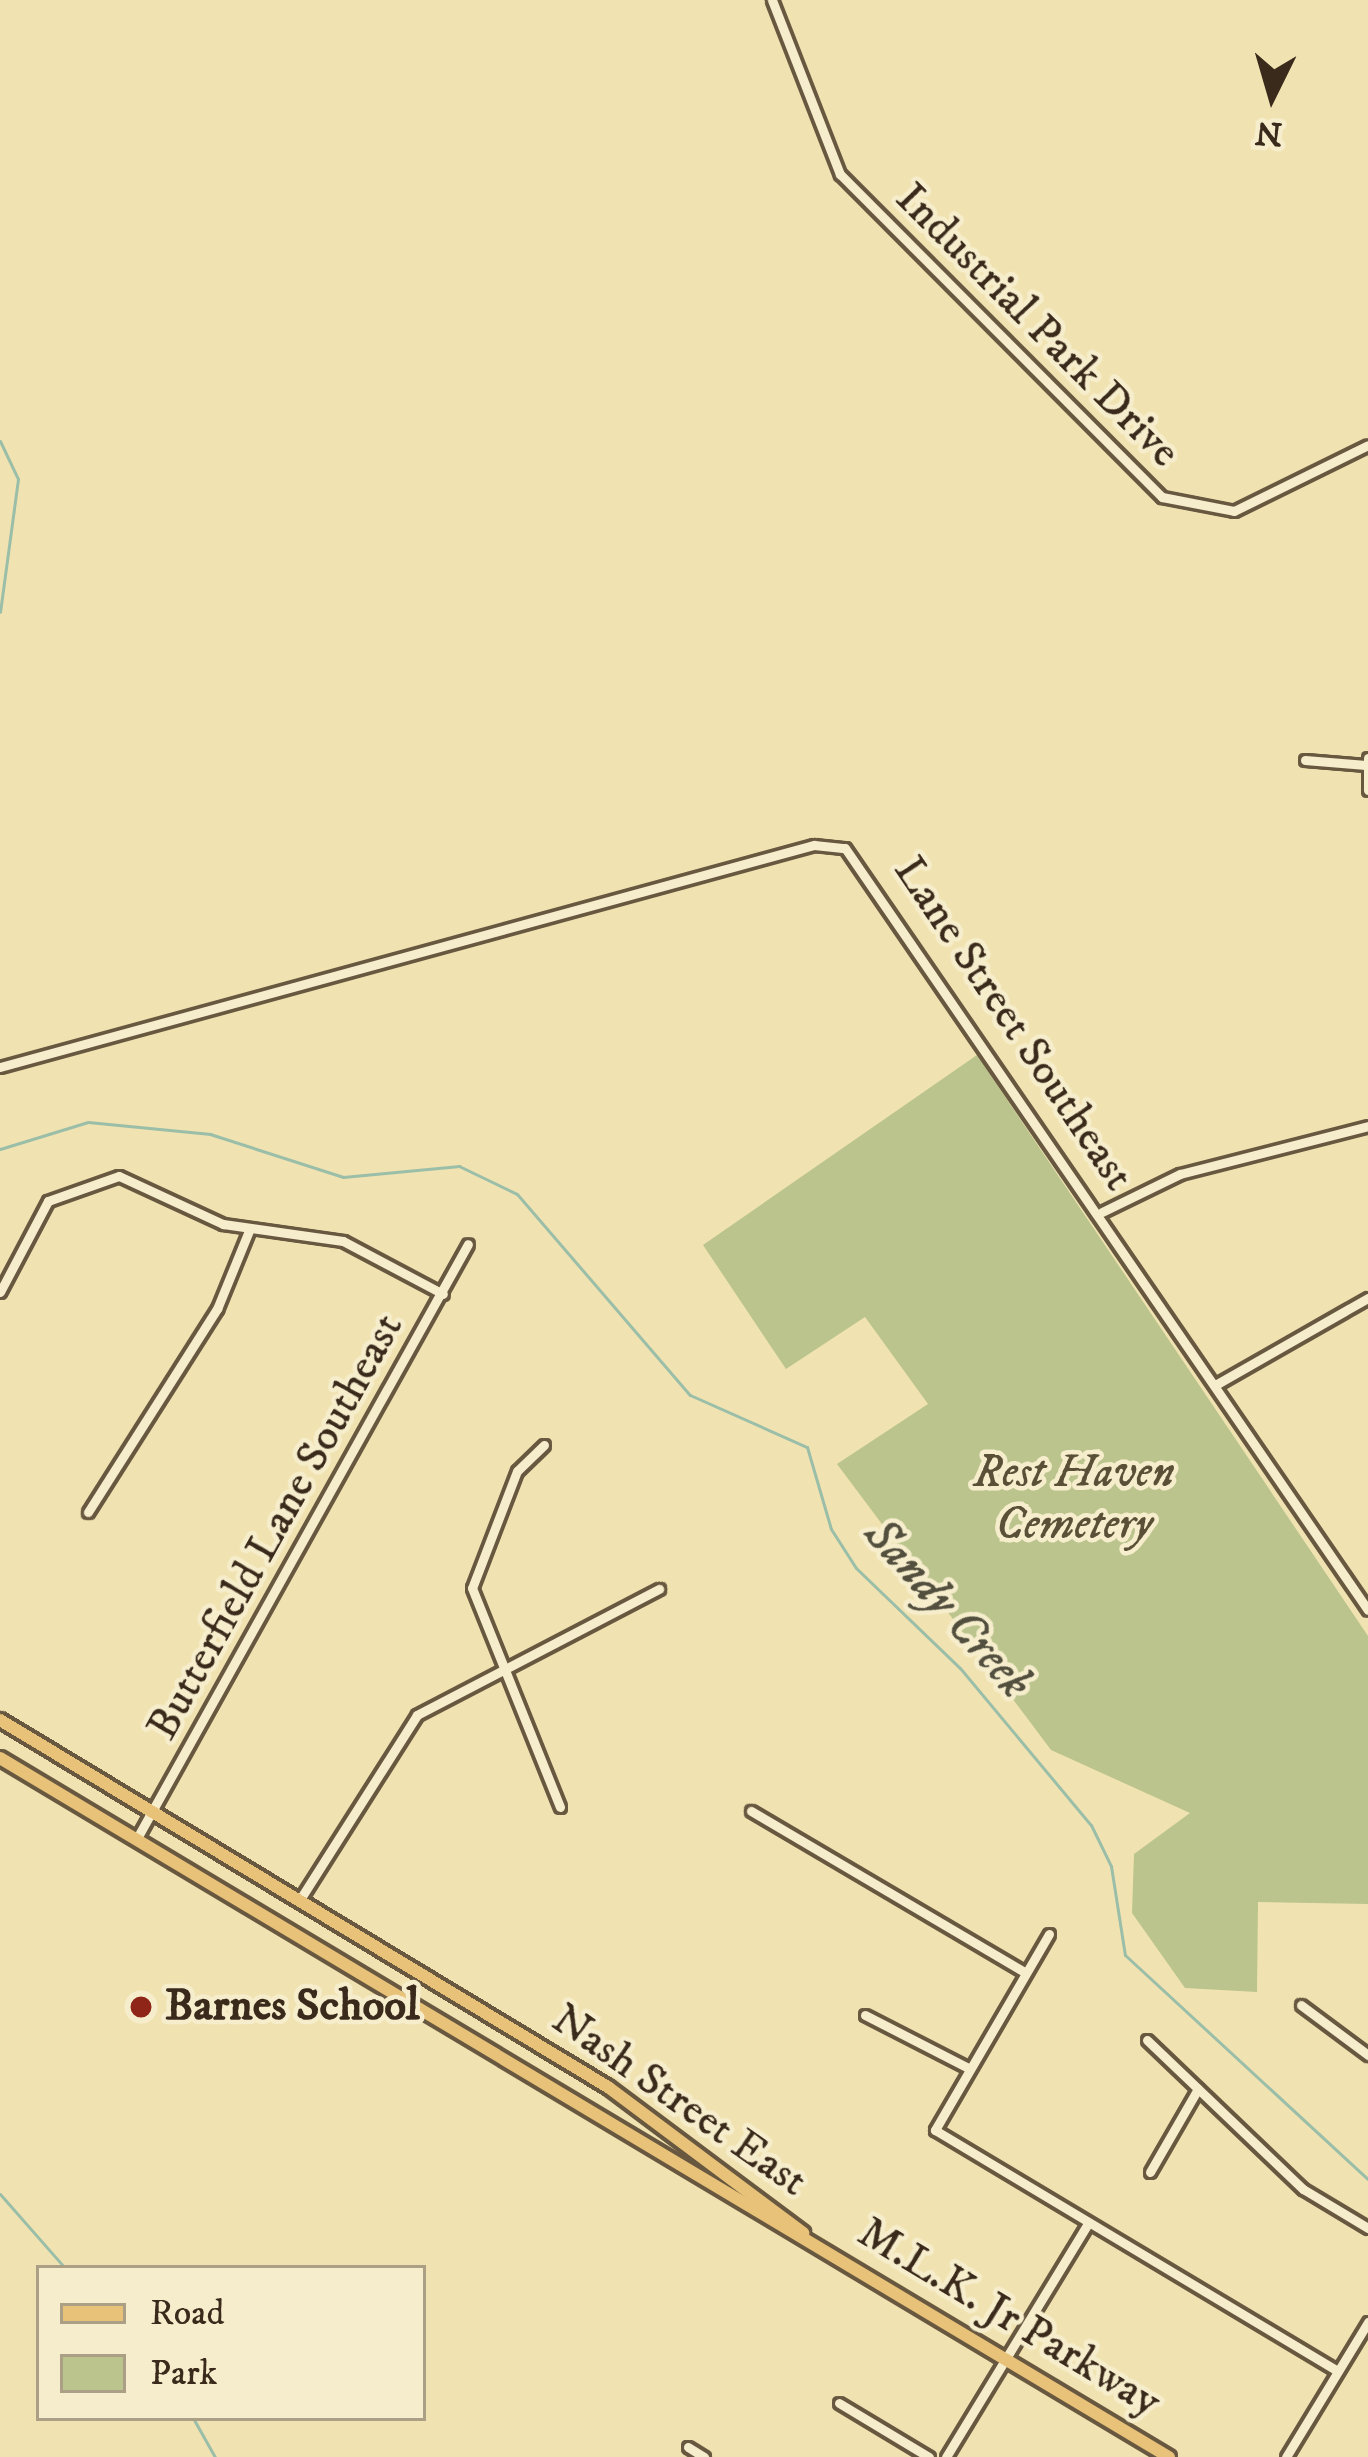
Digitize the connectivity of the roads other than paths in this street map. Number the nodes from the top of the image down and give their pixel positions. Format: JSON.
{"nodes":[{"id":1,"x":772,"y":0,"type":"edge"},
{"id":2,"x":1368,"y":446,"type":"edge"},
{"id":3,"x":1304,"y":760,"type":"dead end"},
{"id":4,"x":1367,"y":761,"type":"edge"},
{"id":5,"x":1368,"y":790,"type":"edge"},
{"id":6,"x":0,"y":1067,"type":"edge"},
{"id":7,"x":1368,"y":1126,"type":"edge"},
{"id":8,"x":1102,"y":1213,"type":"junction"},
{"id":9,"x":250,"y":1228,"type":"junction"},
{"id":10,"x":468,"y":1244,"type":"dead end"},
{"id":11,"x":0,"y":1292,"type":"edge"},
{"id":12,"x":443,"y":1294,"type":"junction"},
{"id":13,"x":1368,"y":1298,"type":"edge"},
{"id":14,"x":1217,"y":1384,"type":"junction"},
{"id":15,"x":544,"y":1445,"type":"dead end"},
{"id":16,"x":88,"y":1512,"type":"dead end"},
{"id":17,"x":659,"y":1589,"type":"dead end"},
{"id":18,"x":1368,"y":1610,"type":"edge"},
{"id":19,"x":501,"y":1671,"type":"junction"},
{"id":20,"x":0,"y":1720,"type":"edge"},
{"id":21,"x":0,"y":1758,"type":"edge"},
{"id":22,"x":560,"y":1807,"type":"dead end"},
{"id":23,"x":751,"y":1811,"type":"dead end"},
{"id":24,"x":152,"y":1813,"type":"junction"},
{"id":25,"x":136,"y":1840,"type":"junction"},
{"id":26,"x":299,"y":1901,"type":"junction"},
{"id":27,"x":1049,"y":1934,"type":"dead end"},
{"id":28,"x":1024,"y":1972,"type":"junction"},
{"id":29,"x":1301,"y":2005,"type":"dead end"},
{"id":30,"x":865,"y":2014,"type":"dead end"},
{"id":31,"x":1148,"y":2040,"type":"dead end"},
{"id":32,"x":1368,"y":2056,"type":"edge"},
{"id":33,"x":966,"y":2067,"type":"junction"},
{"id":34,"x":1198,"y":2089,"type":"junction"},
{"id":35,"x":1150,"y":2172,"type":"dead end"},
{"id":36,"x":1088,"y":2223,"type":"junction"},
{"id":37,"x":1368,"y":2228,"type":"edge"},
{"id":38,"x":812,"y":2242,"type":"junction"},
{"id":39,"x":1368,"y":2322,"type":"edge"},
{"id":40,"x":1006,"y":2359,"type":"junction"},
{"id":41,"x":1337,"y":2371,"type":"junction"},
{"id":42,"x":839,"y":2403,"type":"dead end"},
{"id":43,"x":688,"y":2447,"type":"dead end"},
{"id":44,"x":704,"y":2457,"type":"edge"},
{"id":45,"x":928,"y":2457,"type":"edge"},
{"id":46,"x":946,"y":2457,"type":"edge"},
{"id":47,"x":1168,"y":2457,"type":"edge"},
{"id":48,"x":1286,"y":2457,"type":"edge"}],
"edges":[{"from":1,"to":2,"type":"street","name":"Industrial Park Drive"},
{"from":3,"to":4,"type":"street"},
{"from":4,"to":5,"type":"street"},
{"from":6,"to":8,"type":"street","name":"Lane Street Southeast"},
{"from":7,"to":8,"type":"street"},
{"from":8,"to":14,"type":"street","name":"Lane Street Southeast"},
{"from":9,"to":11,"type":"street"},
{"from":9,"to":12,"type":"street"},
{"from":9,"to":16,"type":"street"},
{"from":10,"to":12,"type":"street","name":"Butterfield Lane Southeast"},
{"from":12,"to":24,"type":"street","name":"Butterfield Lane Southeast"},
{"from":13,"to":14,"type":"street"},
{"from":14,"to":18,"type":"street","name":"Lane Street Southeast"},
{"from":15,"to":19,"type":"street"},
{"from":17,"to":19,"type":"street"},
{"from":19,"to":22,"type":"street"},
{"from":19,"to":26,"type":"street"},
{"from":20,"to":24,"type":"main road","name":"Nash Street East"},
{"from":21,"to":25,"type":"main road","name":"Nash Street East"},
{"from":23,"to":28,"type":"street"},
{"from":24,"to":25,"type":"street","name":"Butterfield Lane Southeast"},
{"from":24,"to":26,"type":"main road","name":"Nash Street East"},
{"from":25,"to":38,"type":"main road","name":"Nash Street East"},
{"from":26,"to":38,"type":"main road","name":"Nash Street East"},
{"from":27,"to":28,"type":"street"},
{"from":28,"to":33,"type":"street"},
{"from":29,"to":32,"type":"street"},
{"from":30,"to":33,"type":"street"},
{"from":31,"to":34,"type":"street"},
{"from":33,"to":36,"type":"street"},
{"from":34,"to":35,"type":"street"},
{"from":34,"to":37,"type":"street"},
{"from":36,"to":40,"type":"street"},
{"from":36,"to":41,"type":"street"},
{"from":38,"to":40,"type":"main road","name":"M.L.K. Jr Parkway"},
{"from":39,"to":41,"type":"street"},
{"from":40,"to":46,"type":"street"},
{"from":40,"to":47,"type":"main road","name":"M.L.K. Jr Parkway"},
{"from":41,"to":48,"type":"street"},
{"from":42,"to":45,"type":"street"},
{"from":43,"to":44,"type":"street"}]}
